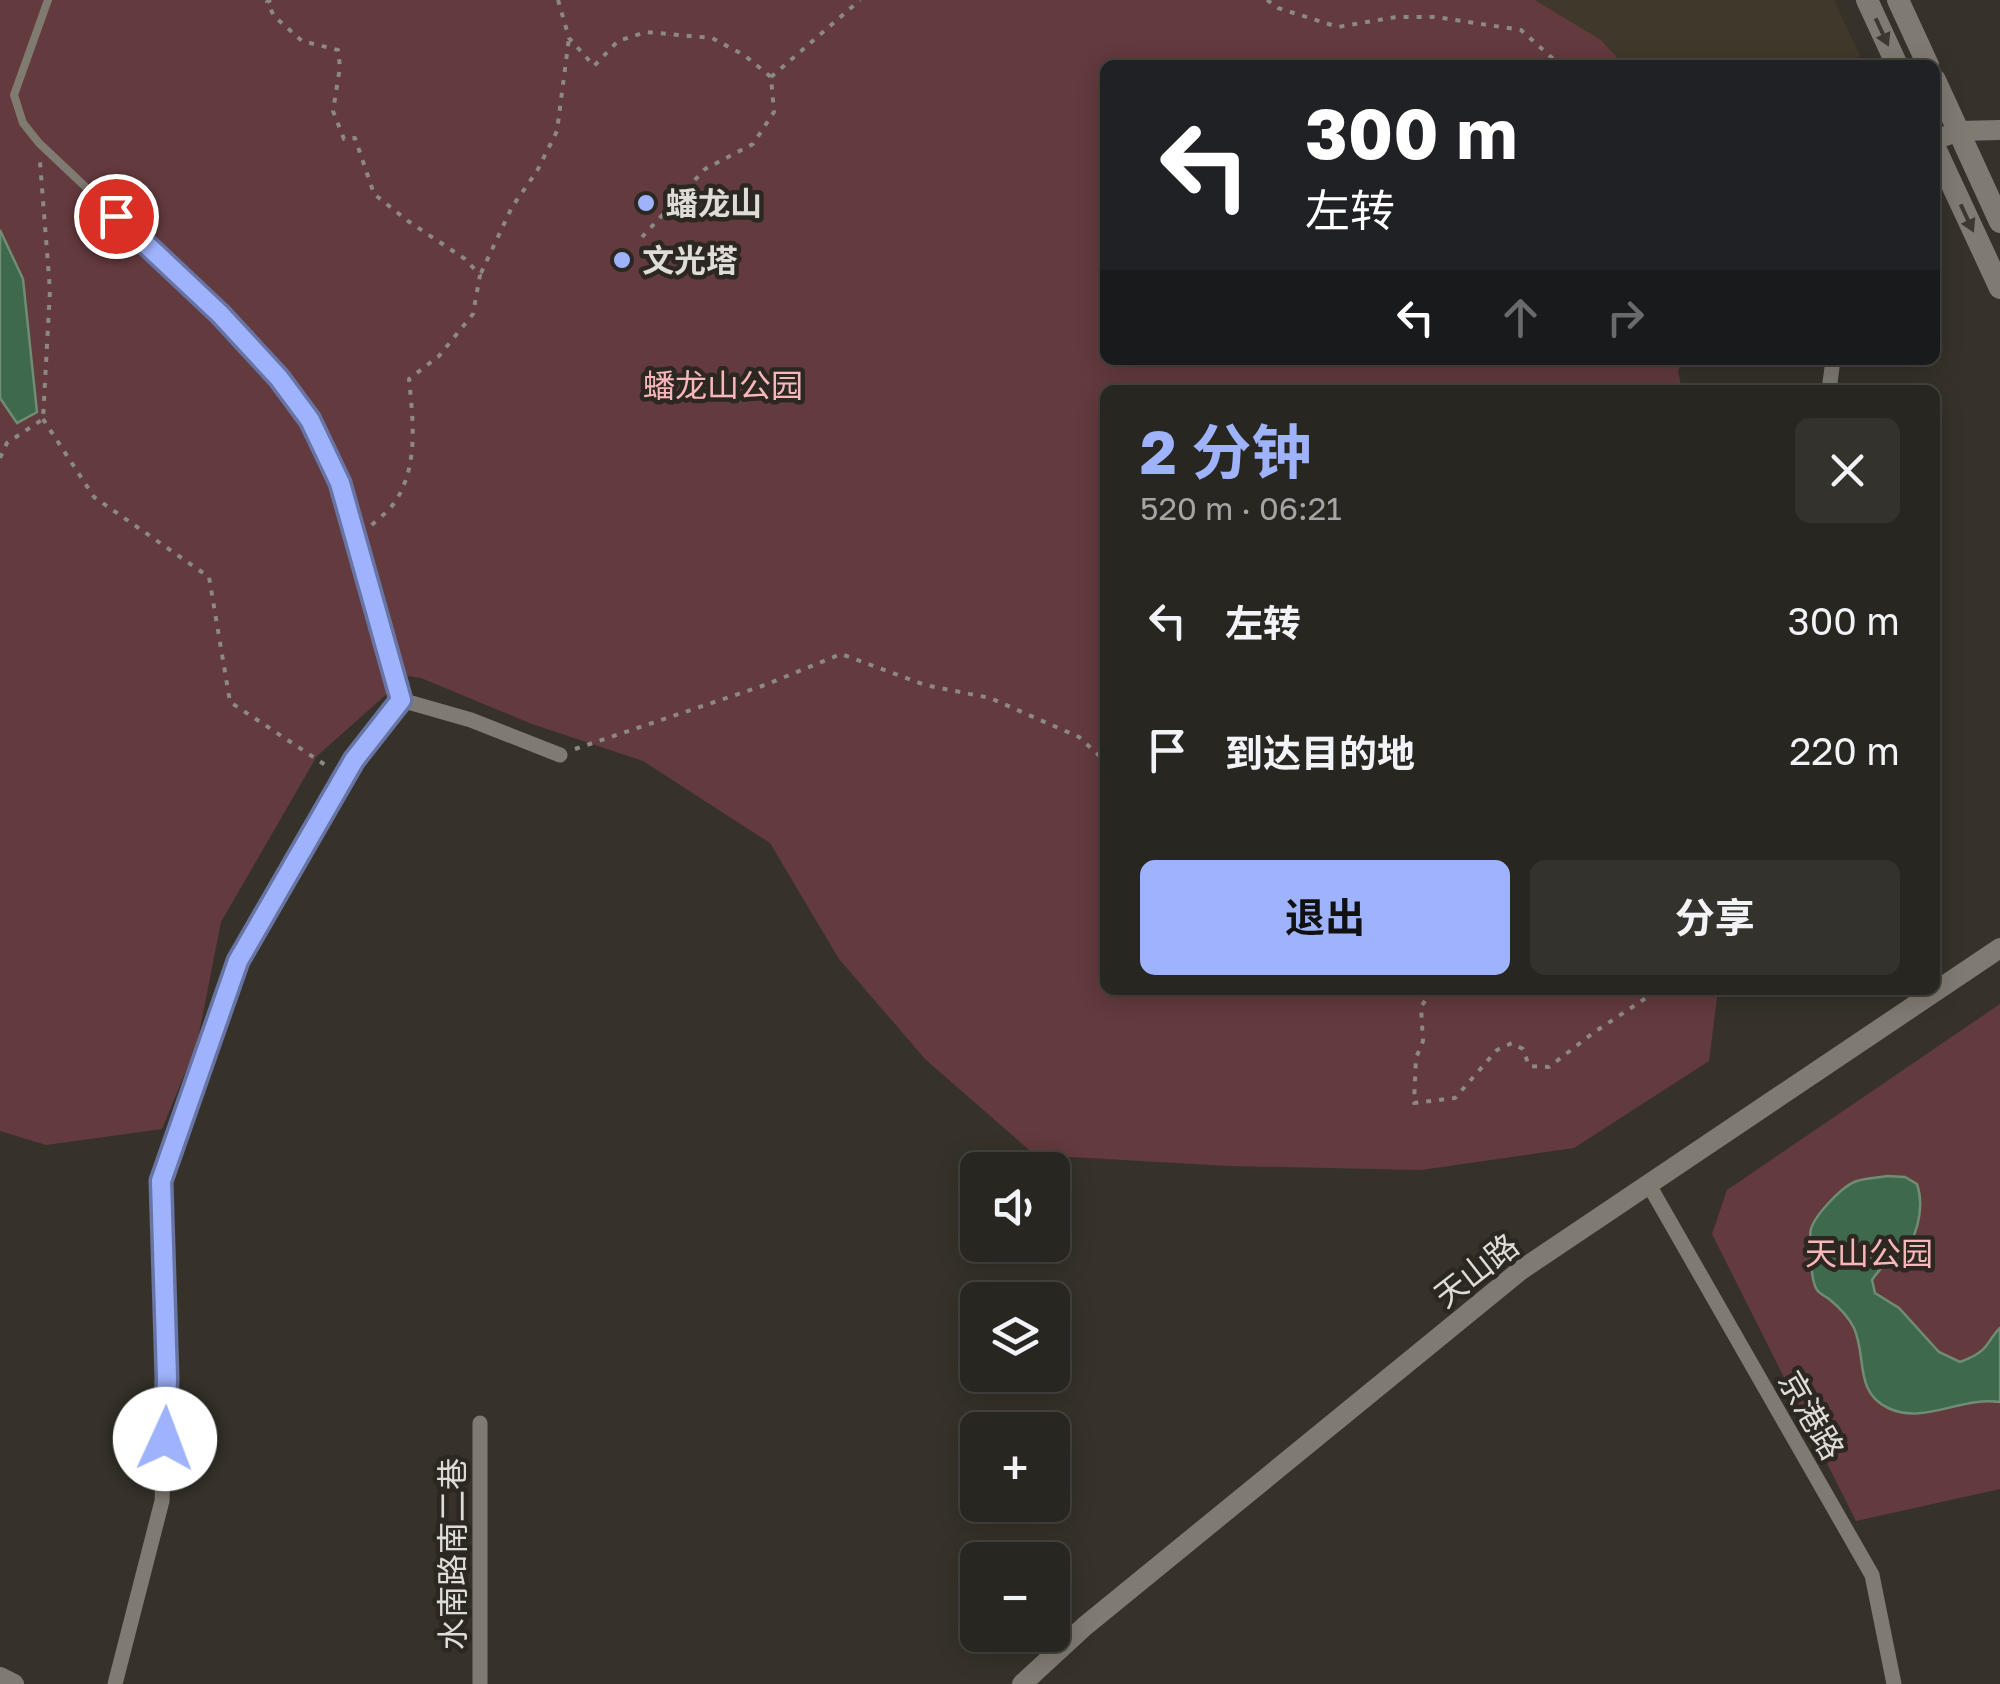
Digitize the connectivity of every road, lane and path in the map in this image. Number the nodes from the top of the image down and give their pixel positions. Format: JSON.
{"nodes":[{"id":1,"x":48,"y":0,"type":"edge"},
{"id":2,"x":272,"y":0,"type":"edge"},
{"id":3,"x":558,"y":0,"type":"edge"},
{"id":4,"x":860,"y":0,"type":"edge"},
{"id":5,"x":1267,"y":0,"type":"edge"},
{"id":6,"x":1867,"y":0,"type":"edge"},
{"id":7,"x":1898,"y":0,"type":"edge"},
{"id":8,"x":569,"y":38,"type":"junction"},
{"id":9,"x":1555,"y":60,"type":"edge"},
{"id":10,"x":1895,"y":60,"type":"edge"},
{"id":11,"x":1926,"y":60,"type":"edge"},
{"id":12,"x":771,"y":77,"type":"junction"},
{"id":13,"x":1940,"y":91,"type":"edge"},
{"id":14,"x":2000,"y":130,"type":"edge"},
{"id":15,"x":1959,"y":131,"type":"junction"},
{"id":16,"x":1940,"y":141,"type":"edge"},
{"id":17,"x":39,"y":143,"type":"junction"},
{"id":18,"x":1940,"y":155,"type":"edge"},
{"id":19,"x":2000,"y":222,"type":"edge"},
{"id":20,"x":642,"y":237,"type":"dead end"},
{"id":21,"x":480,"y":275,"type":"junction"},
{"id":22,"x":2000,"y":288,"type":"edge"},
{"id":23,"x":42,"y":419,"type":"junction"},
{"id":24,"x":0,"y":458,"type":"edge"},
{"id":25,"x":356,"y":539,"type":"junction"},
{"id":26,"x":401,"y":700,"type":"junction"},
{"id":27,"x":560,"y":755,"type":"joint"},
{"id":28,"x":1100,"y":757,"type":"edge"},
{"id":29,"x":344,"y":778,"type":"junction"},
{"id":30,"x":2000,"y":948,"type":"edge"},
{"id":31,"x":1940,"y":981,"type":"edge"},
{"id":32,"x":1429,"y":995,"type":"edge"},
{"id":33,"x":1650,"y":995,"type":"edge"},
{"id":34,"x":1906,"y":1000,"type":"edge"},
{"id":35,"x":1649,"y":1185,"type":"junction"},
{"id":36,"x":480,"y":1423,"type":"dead end"},
{"id":37,"x":0,"y":1677,"type":"edge"},
{"id":38,"x":14,"y":1684,"type":"edge"},
{"id":39,"x":115,"y":1684,"type":"edge"},
{"id":40,"x":480,"y":1684,"type":"edge"},
{"id":41,"x":1022,"y":1684,"type":"edge"},
{"id":42,"x":1894,"y":1684,"type":"edge"}],
"edges":[{"from":1,"to":17,"type":"lane"},
{"from":2,"to":21,"type":"path"},
{"from":3,"to":8,"type":"path"},
{"from":4,"to":12,"type":"path"},
{"from":5,"to":9,"type":"path"},
{"from":6,"to":10,"type":"main road","one_way":true},
{"from":7,"to":11,"type":"main road"},
{"from":8,"to":12,"type":"path"},
{"from":8,"to":21,"type":"path"},
{"from":12,"to":20,"type":"path"},
{"from":13,"to":15,"type":"main road"},
{"from":14,"to":15,"type":"street"},
{"from":15,"to":16,"type":"street"},
{"from":15,"to":19,"type":"main road"},
{"from":17,"to":23,"type":"path"},
{"from":17,"to":25,"type":"lane"},
{"from":18,"to":22,"type":"main road","one_way":true},
{"from":21,"to":25,"type":"path"},
{"from":23,"to":24,"type":"path"},
{"from":23,"to":29,"type":"path"},
{"from":25,"to":26,"type":"lane"},
{"from":26,"to":27,"type":"street"},
{"from":26,"to":29,"type":"street"},
{"from":27,"to":28,"type":"path"},
{"from":29,"to":39,"type":"street"},
{"from":30,"to":31,"type":"street","name":"天山路"},
{"from":32,"to":33,"type":"path"},
{"from":34,"to":35,"type":"street","name":"天山路"},
{"from":35,"to":41,"type":"street","name":"天山路"},
{"from":35,"to":42,"type":"street","name":"京港路"},
{"from":36,"to":40,"type":"street","name":"水南路南二巷"},
{"from":37,"to":38,"type":"street"}]}
